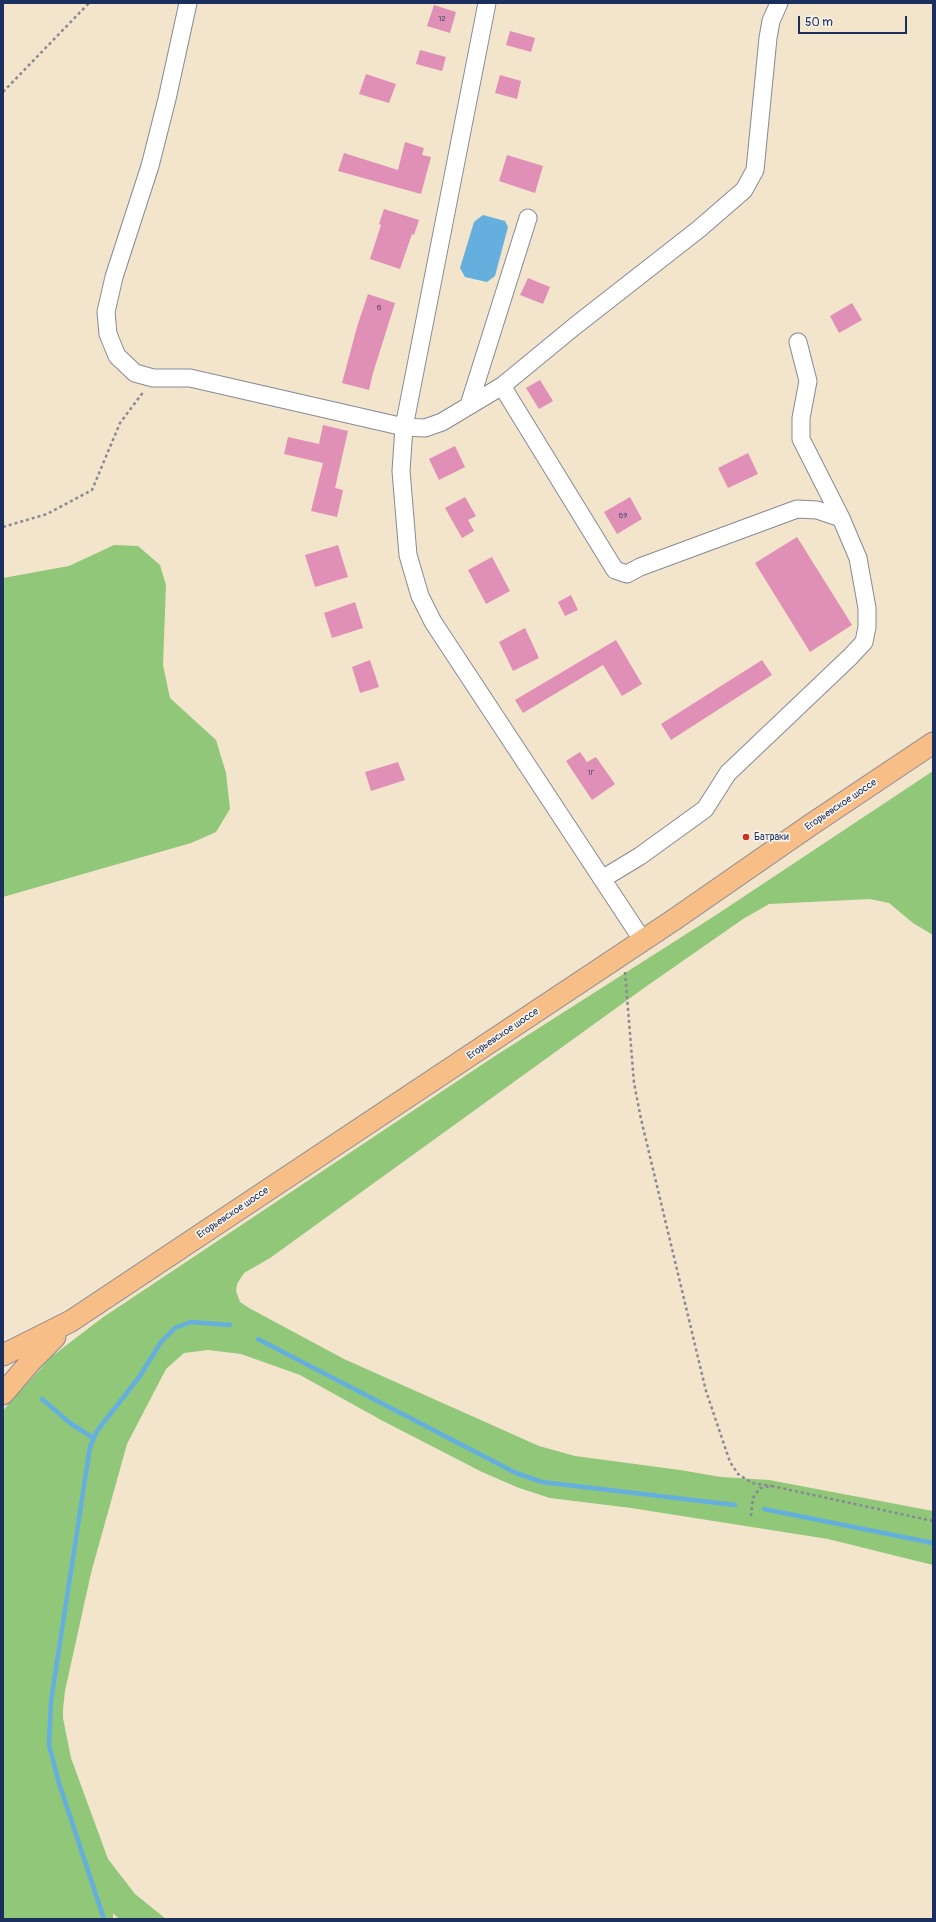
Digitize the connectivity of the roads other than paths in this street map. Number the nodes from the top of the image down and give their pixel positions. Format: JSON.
{"nodes":[{"id":1,"x":188,"y":3,"type":"edge"},
{"id":2,"x":487,"y":3,"type":"edge"},
{"id":3,"x":779,"y":3,"type":"edge"},
{"id":4,"x":528,"y":218,"type":"dead end"},
{"id":5,"x":798,"y":342,"type":"dead end"},
{"id":6,"x":502,"y":386,"type":"junction"},
{"id":7,"x":469,"y":405,"type":"junction"},
{"id":8,"x":404,"y":427,"type":"junction"},
{"id":9,"x":841,"y":518,"type":"junction"},
{"id":10,"x":933,"y":744,"type":"edge"},
{"id":11,"x":602,"y":879,"type":"junction"},
{"id":12,"x":642,"y":941,"type":"junction"},
{"id":13,"x":71,"y":1322,"type":"junction"},
{"id":14,"x":3,"y":1355,"type":"edge"},
{"id":15,"x":3,"y":1394,"type":"edge"}],
"edges":[{"from":1,"to":8,"type":"street"},
{"from":2,"to":8,"type":"street"},
{"from":3,"to":6,"type":"street"},
{"from":4,"to":7,"type":"street"},
{"from":5,"to":9,"type":"street"},
{"from":6,"to":7,"type":"street"},
{"from":6,"to":9,"type":"street"},
{"from":7,"to":8,"type":"street"},
{"from":8,"to":11,"type":"street"},
{"from":9,"to":11,"type":"street"},
{"from":10,"to":12,"type":"main road","name":"Егорьевское шоссе"},
{"from":11,"to":12,"type":"street"},
{"from":12,"to":13,"type":"main road","name":"Егорьевское шоссе"},
{"from":13,"to":14,"type":"main road","name":"Егорьевское шоссе"},
{"from":13,"to":15,"type":"main road","name":"Егорьевское шоссе"}]}
